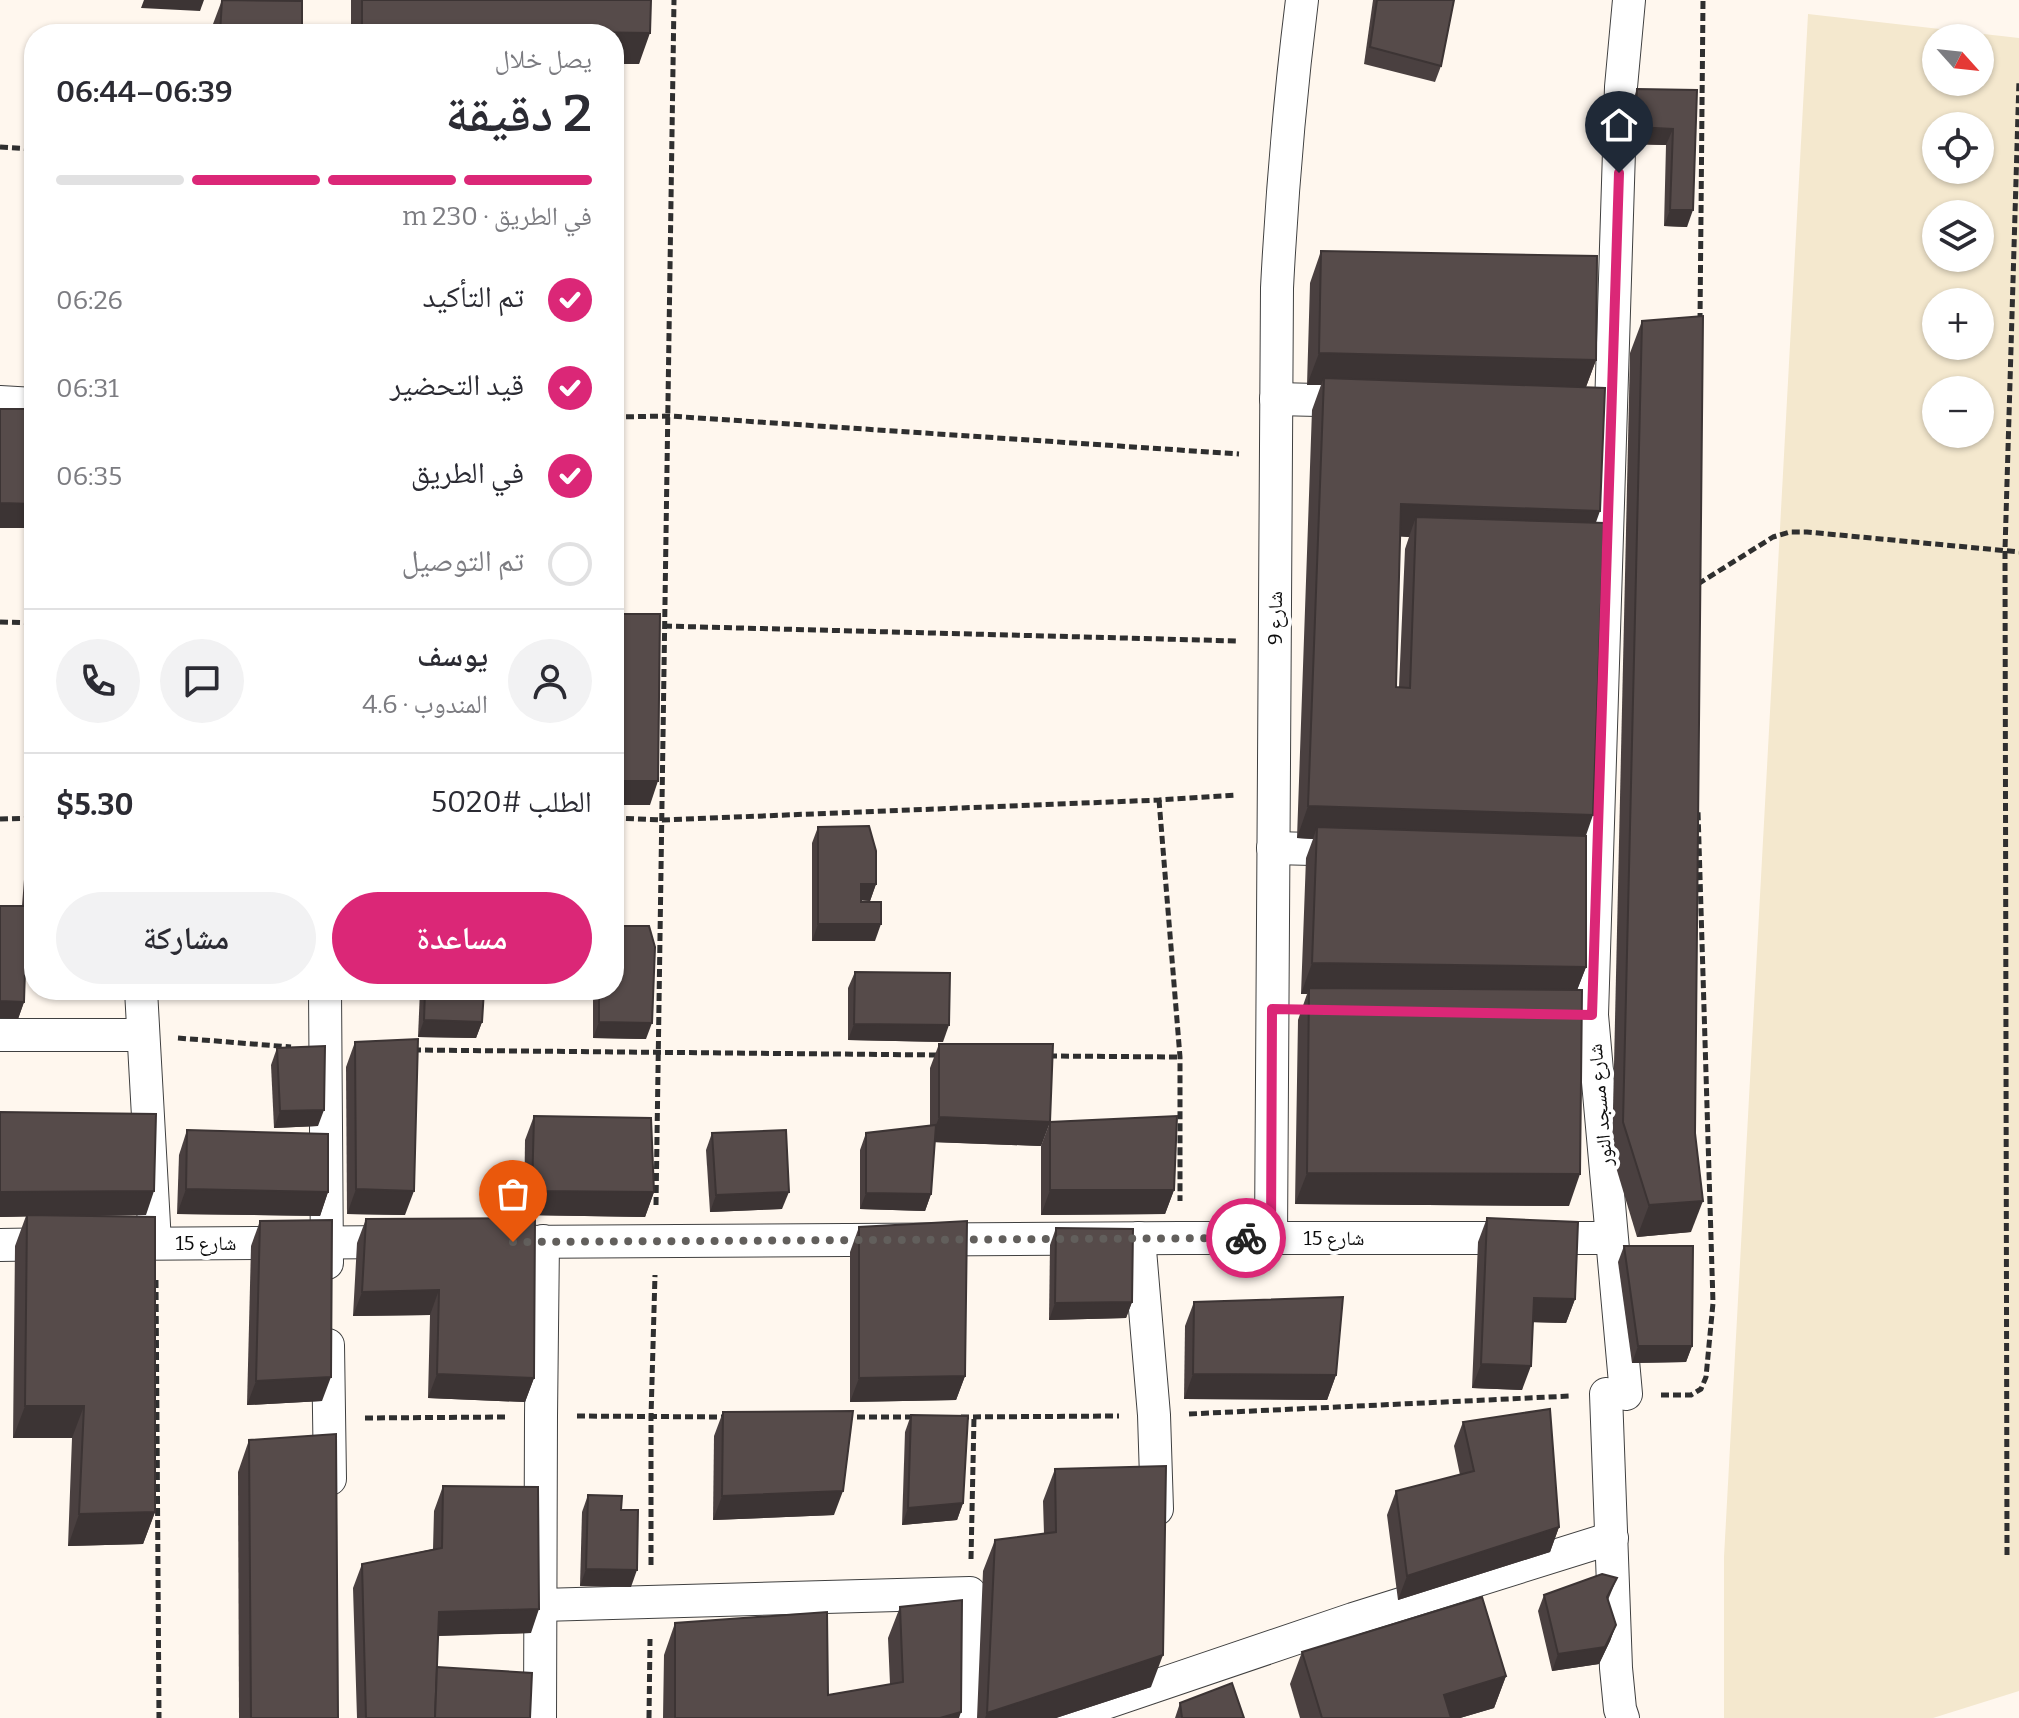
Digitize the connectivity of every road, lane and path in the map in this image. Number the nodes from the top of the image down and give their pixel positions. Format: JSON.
{"nodes":[{"id":1,"x":674,"y":0,"type":"edge"},
{"id":2,"x":1302,"y":0,"type":"edge"},
{"id":3,"x":1629,"y":0,"type":"edge"},
{"id":4,"x":1703,"y":0,"type":"edge"},
{"id":5,"x":2019,"y":80,"type":"edge"},
{"id":6,"x":0,"y":147,"type":"edge"},
{"id":7,"x":24,"y":148,"type":"edge"},
{"id":8,"x":1700,"y":332,"type":"edge"},
{"id":9,"x":1276,"y":399,"type":"junction"},
{"id":10,"x":0,"y":402,"type":"edge"},
{"id":11,"x":1388,"y":402,"type":"edge"},
{"id":12,"x":24,"y":403,"type":"edge"},
{"id":13,"x":1579,"y":406,"type":"edge"},
{"id":14,"x":1611,"y":406,"type":"junction"},
{"id":15,"x":669,"y":416,"type":"junction"},
{"id":16,"x":624,"y":417,"type":"edge"},
{"id":17,"x":1276,"y":457,"type":"junction"},
{"id":18,"x":2005,"y":550,"type":"junction"},
{"id":19,"x":2019,"y":552,"type":"edge"},
{"id":20,"x":1698,"y":569,"type":"edge"},
{"id":21,"x":0,"y":622,"type":"edge"},
{"id":22,"x":24,"y":623,"type":"edge"},
{"id":23,"x":652,"y":626,"type":"edge"},
{"id":24,"x":665,"y":626,"type":"junction"},
{"id":25,"x":1275,"y":642,"type":"junction"},
{"id":26,"x":1274,"y":793,"type":"junction"},
{"id":27,"x":1159,"y":800,"type":"junction"},
{"id":28,"x":1698,"y":808,"type":"edge"},
{"id":29,"x":24,"y":818,"type":"edge"},
{"id":30,"x":624,"y":818,"type":"edge"},
{"id":31,"x":0,"y":819,"type":"edge"},
{"id":32,"x":662,"y":820,"type":"junction"},
{"id":33,"x":1273,"y":848,"type":"junction"},
{"id":34,"x":1381,"y":851,"type":"edge"},
{"id":35,"x":141,"y":1000,"type":"edge"},
{"id":36,"x":325,"y":1000,"type":"edge"},
{"id":37,"x":1272,"y":1009,"type":"junction"},
{"id":38,"x":1304,"y":1010,"type":"dead end"},
{"id":39,"x":1560,"y":1014,"type":"edge"},
{"id":40,"x":1592,"y":1015,"type":"junction"},
{"id":41,"x":0,"y":1035,"type":"edge"},
{"id":42,"x":143,"y":1035,"type":"junction"},
{"id":43,"x":326,"y":1049,"type":"junction"},
{"id":44,"x":405,"y":1050,"type":"edge"},
{"id":45,"x":659,"y":1053,"type":"junction"},
{"id":46,"x":943,"y":1055,"type":"edge"},
{"id":47,"x":1038,"y":1056,"type":"edge"},
{"id":48,"x":1180,"y":1057,"type":"junction"},
{"id":49,"x":1139,"y":1238,"type":"junction"},
{"id":50,"x":1180,"y":1238,"type":"junction"},
{"id":51,"x":1271,"y":1238,"type":"junction"},
{"id":52,"x":1611,"y":1238,"type":"junction"},
{"id":53,"x":543,"y":1241,"type":"junction"},
{"id":54,"x":656,"y":1241,"type":"junction"},
{"id":55,"x":155,"y":1243,"type":"junction"},
{"id":56,"x":327,"y":1243,"type":"junction"},
{"id":57,"x":0,"y":1245,"type":"edge"},
{"id":58,"x":327,"y":1291,"type":"edge"},
{"id":59,"x":328,"y":1323,"type":"edge"},
{"id":60,"x":1616,"y":1394,"type":"junction"},
{"id":61,"x":1154,"y":1415,"type":"junction"},
{"id":62,"x":541,"y":1416,"type":"junction"},
{"id":63,"x":651,"y":1417,"type":"junction"},
{"id":64,"x":728,"y":1417,"type":"edge"},
{"id":65,"x":836,"y":1417,"type":"edge"},
{"id":66,"x":928,"y":1417,"type":"edge"},
{"id":67,"x":959,"y":1417,"type":"edge"},
{"id":68,"x":974,"y":1417,"type":"junction"},
{"id":69,"x":328,"y":1418,"type":"junction"},
{"id":70,"x":330,"y":1513,"type":"edge"},
{"id":71,"x":1612,"y":1538,"type":"junction"},
{"id":72,"x":1158,"y":1542,"type":"edge"},
{"id":73,"x":2007,"y":1555,"type":"dead end"},
{"id":74,"x":970,"y":1593,"type":"junction"},
{"id":75,"x":651,"y":1602,"type":"junction"},
{"id":76,"x":541,"y":1605,"type":"junction"},
{"id":77,"x":159,"y":1718,"type":"edge"},
{"id":78,"x":540,"y":1718,"type":"edge"},
{"id":79,"x":649,"y":1718,"type":"edge"},
{"id":80,"x":965,"y":1718,"type":"edge"},
{"id":81,"x":1061,"y":1718,"type":"edge"},
{"id":82,"x":1623,"y":1718,"type":"edge"}],
"edges":[{"from":1,"to":15,"type":"path"},
{"from":2,"to":9,"type":"street","name":"شارع 9"},
{"from":3,"to":14,"type":"street","name":"شارع مسجد النور"},
{"from":4,"to":8,"type":"path"},
{"from":5,"to":18,"type":"path"},
{"from":6,"to":7,"type":"path"},
{"from":9,"to":11,"type":"street"},
{"from":9,"to":17,"type":"street","name":"شارع 9"},
{"from":10,"to":12,"type":"street"},
{"from":13,"to":14,"type":"street"},
{"from":14,"to":40,"type":"street","name":"شارع مسجد النور"},
{"from":15,"to":16,"type":"path"},
{"from":15,"to":17,"type":"path"},
{"from":15,"to":24,"type":"path"},
{"from":17,"to":25,"type":"street","name":"شارع 9"},
{"from":18,"to":19,"type":"path"},
{"from":18,"to":20,"type":"path"},
{"from":18,"to":73,"type":"path"},
{"from":21,"to":22,"type":"path"},
{"from":23,"to":24,"type":"path"},
{"from":24,"to":25,"type":"path"},
{"from":24,"to":32,"type":"path"},
{"from":25,"to":26,"type":"street","name":"شارع 9"},
{"from":26,"to":27,"type":"path"},
{"from":26,"to":33,"type":"street","name":"شارع 9"},
{"from":27,"to":32,"type":"path"},
{"from":27,"to":48,"type":"path"},
{"from":28,"to":60,"type":"path"},
{"from":29,"to":31,"type":"path"},
{"from":30,"to":32,"type":"path"},
{"from":32,"to":45,"type":"path"},
{"from":33,"to":34,"type":"street"},
{"from":33,"to":37,"type":"street","name":"شارع 9"},
{"from":35,"to":42,"type":"street"},
{"from":36,"to":43,"type":"street"},
{"from":37,"to":38,"type":"street"},
{"from":37,"to":51,"type":"street","name":"شارع 9"},
{"from":39,"to":40,"type":"street"},
{"from":40,"to":52,"type":"street","name":"شارع مسجد النور"},
{"from":41,"to":42,"type":"street"},
{"from":42,"to":43,"type":"path"},
{"from":42,"to":55,"type":"street"},
{"from":43,"to":56,"type":"street"},
{"from":44,"to":45,"type":"path"},
{"from":45,"to":46,"type":"path"},
{"from":45,"to":54,"type":"path"},
{"from":47,"to":48,"type":"path"},
{"from":48,"to":50,"type":"path"},
{"from":49,"to":50,"type":"street","name":"شارع 15"},
{"from":49,"to":54,"type":"street","name":"شارع 15"},
{"from":49,"to":61,"type":"street"},
{"from":50,"to":51,"type":"street","name":"شارع 15"},
{"from":51,"to":52,"type":"street","name":"شارع 15"},
{"from":52,"to":60,"type":"street","name":"شارع مسجد النور"},
{"from":53,"to":54,"type":"street","name":"شارع 15"},
{"from":53,"to":56,"type":"street","name":"شارع 15"},
{"from":53,"to":62,"type":"street"},
{"from":54,"to":63,"type":"path"},
{"from":55,"to":56,"type":"street","name":"شارع 15"},
{"from":55,"to":57,"type":"street","name":"شارع 15"},
{"from":55,"to":77,"type":"path"},
{"from":56,"to":58,"type":"street"},
{"from":59,"to":69,"type":"street"},
{"from":60,"to":61,"type":"path"},
{"from":60,"to":71,"type":"street","name":"شارع مسجد النور"},
{"from":61,"to":68,"type":"path"},
{"from":61,"to":72,"type":"street"},
{"from":62,"to":63,"type":"path"},
{"from":62,"to":69,"type":"path"},
{"from":62,"to":76,"type":"street"},
{"from":63,"to":64,"type":"path"},
{"from":63,"to":75,"type":"path"},
{"from":65,"to":66,"type":"path"},
{"from":67,"to":68,"type":"path"},
{"from":68,"to":74,"type":"path"},
{"from":69,"to":70,"type":"street"},
{"from":71,"to":81,"type":"street"},
{"from":71,"to":82,"type":"street","name":"شارع مسجد النور"},
{"from":74,"to":75,"type":"street"},
{"from":74,"to":80,"type":"street"},
{"from":75,"to":76,"type":"street"},
{"from":75,"to":79,"type":"path"},
{"from":76,"to":78,"type":"street"}]}
